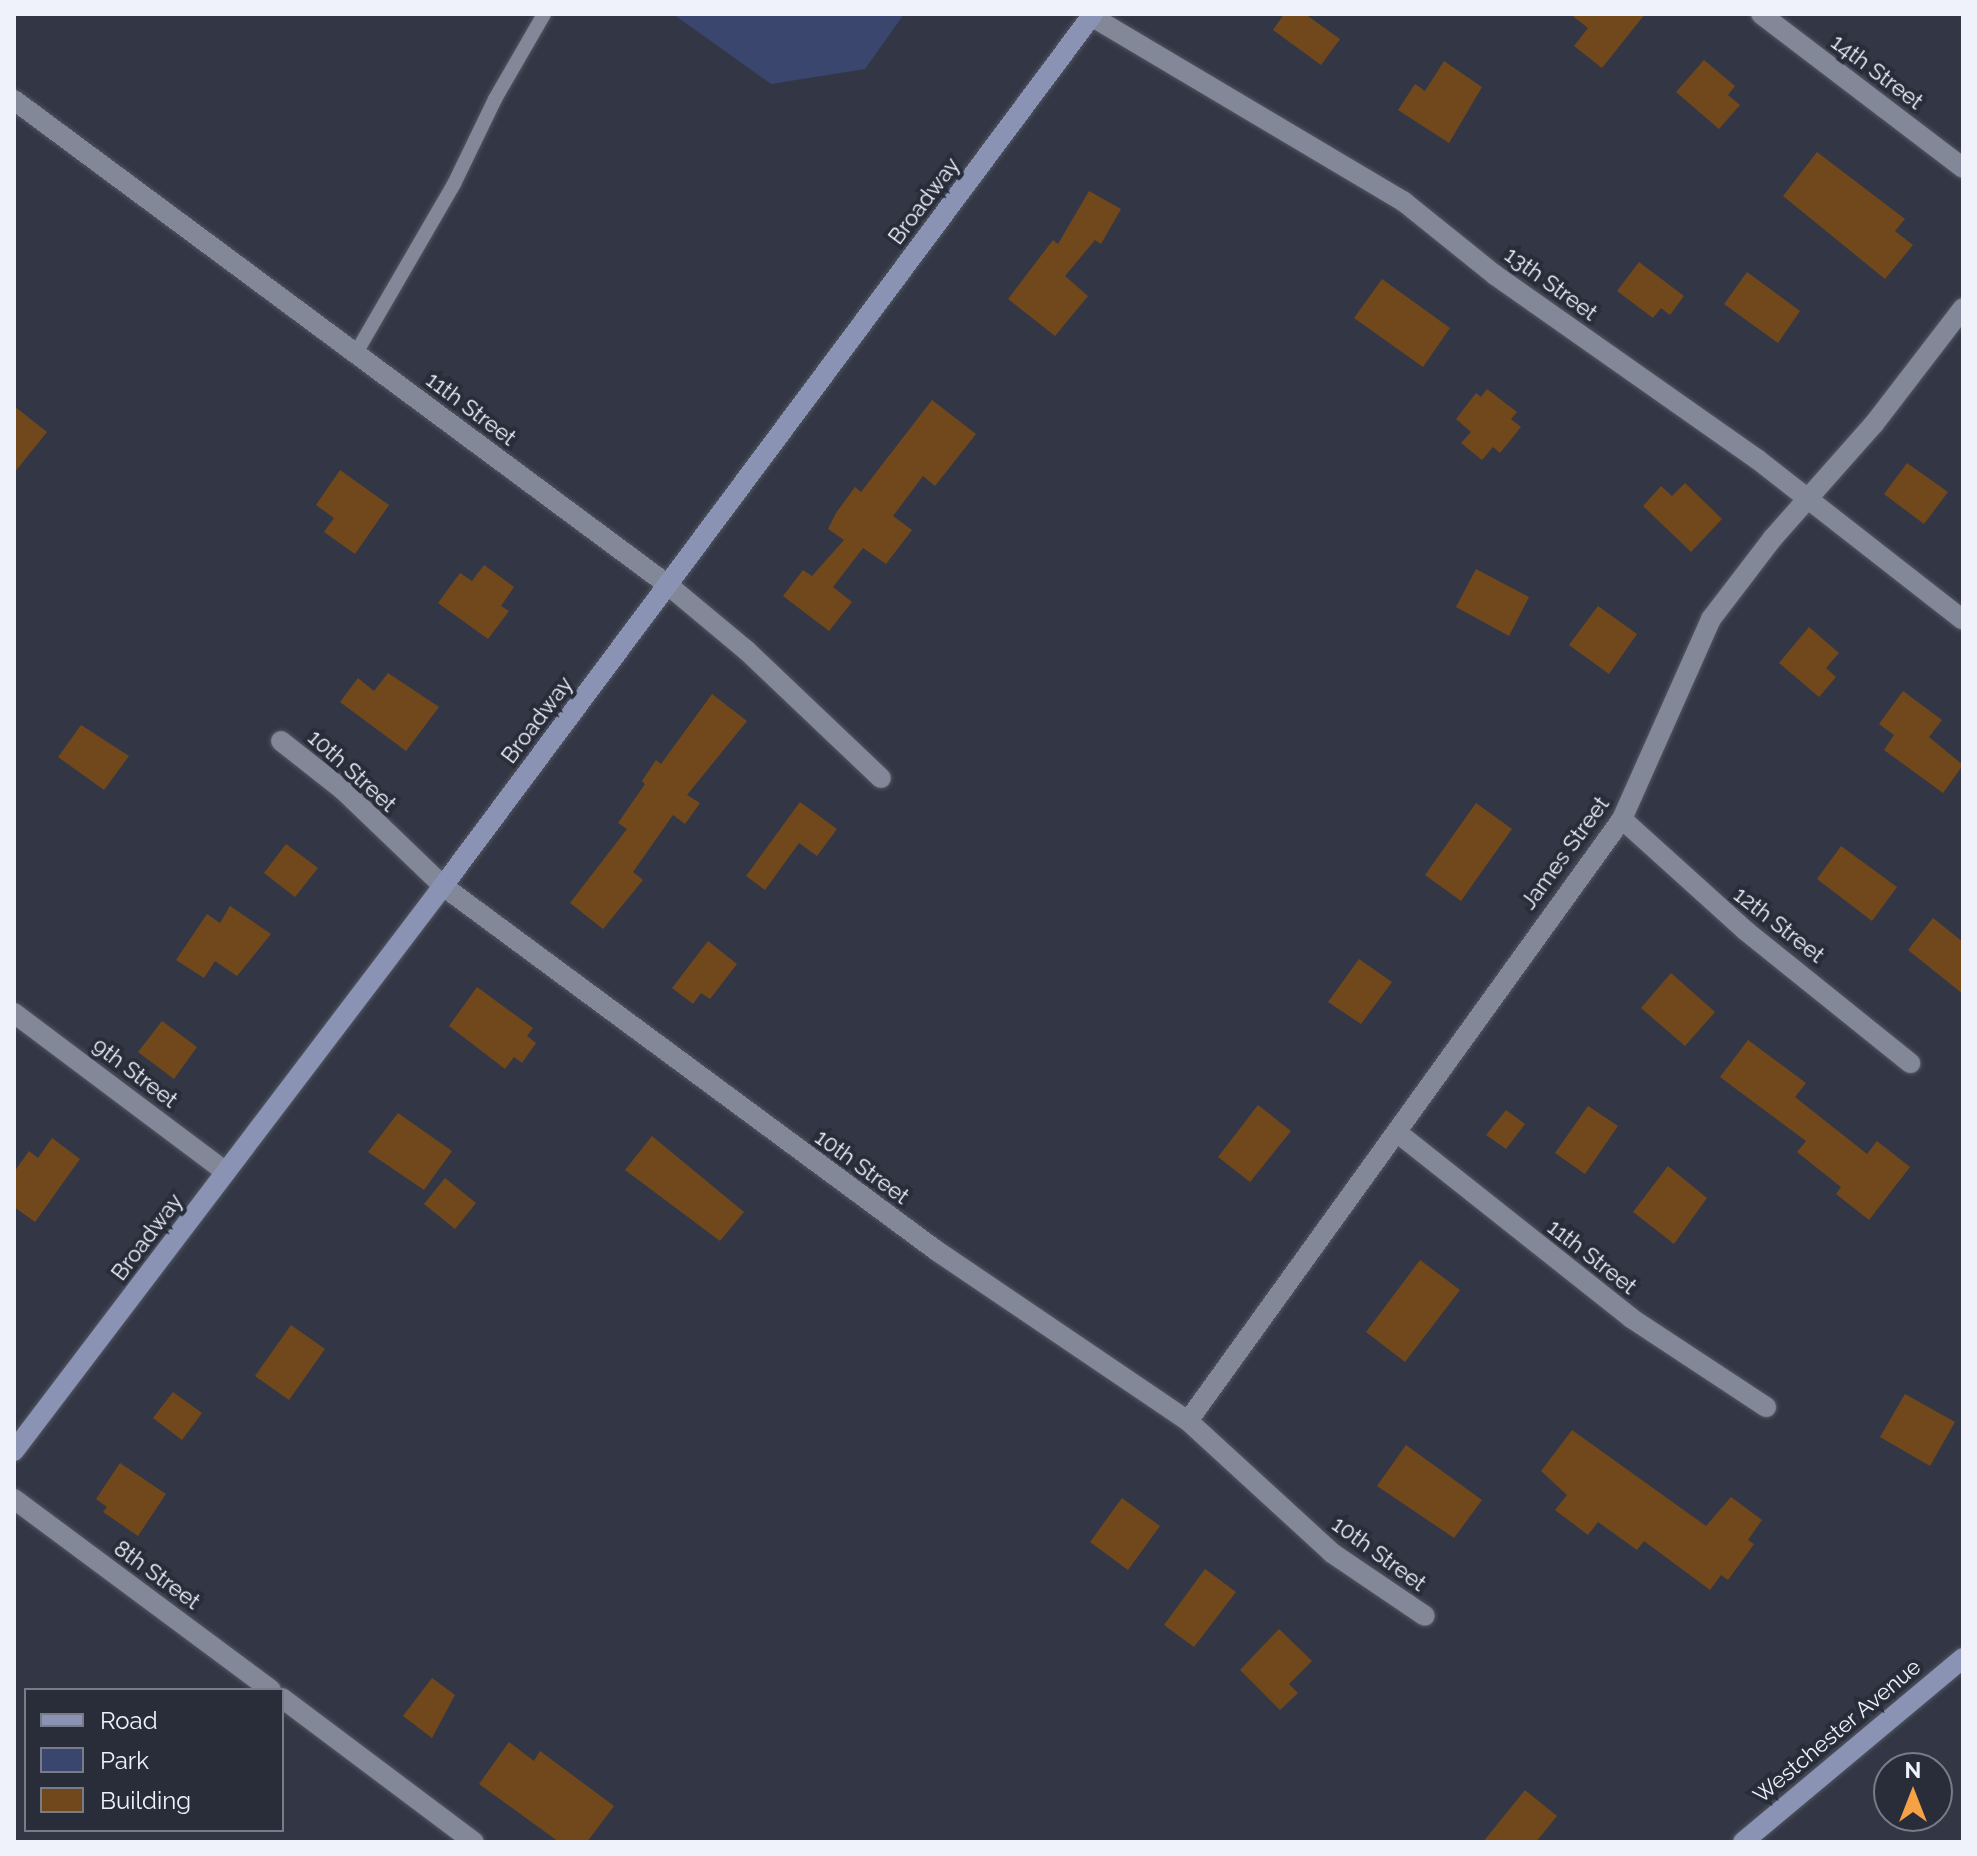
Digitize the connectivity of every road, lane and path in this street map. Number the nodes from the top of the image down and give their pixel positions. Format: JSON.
{"nodes":[{"id":1,"x":544,"y":14,"type":"edge"},
{"id":2,"x":1761,"y":14,"type":"edge"},
{"id":3,"x":1092,"y":15,"type":"edge"},
{"id":4,"x":14,"y":100,"type":"edge"},
{"id":5,"x":1963,"y":168,"type":"edge"},
{"id":6,"x":1963,"y":308,"type":"edge"},
{"id":7,"x":356,"y":353,"type":"junction"},
{"id":8,"x":1807,"y":498,"type":"junction"},
{"id":9,"x":668,"y":585,"type":"junction"},
{"id":10,"x":1963,"y":620,"type":"edge"},
{"id":11,"x":281,"y":741,"type":"dead end"},
{"id":12,"x":881,"y":778,"type":"dead end"},
{"id":13,"x":1622,"y":819,"type":"junction"},
{"id":14,"x":443,"y":886,"type":"junction"},
{"id":15,"x":14,"y":1013,"type":"edge"},
{"id":16,"x":1910,"y":1063,"type":"dead end"},
{"id":17,"x":1398,"y":1133,"type":"junction"},
{"id":18,"x":226,"y":1172,"type":"junction"},
{"id":19,"x":1766,"y":1407,"type":"dead end"},
{"id":20,"x":1188,"y":1421,"type":"junction"},
{"id":21,"x":14,"y":1451,"type":"edge"},
{"id":22,"x":14,"y":1499,"type":"edge"},
{"id":23,"x":1425,"y":1616,"type":"dead end"},
{"id":24,"x":1963,"y":1658,"type":"edge"},
{"id":25,"x":268,"y":1688,"type":"edge"},
{"id":26,"x":284,"y":1700,"type":"edge"},
{"id":27,"x":474,"y":1842,"type":"edge"},
{"id":28,"x":1743,"y":1842,"type":"edge"}],
"edges":[{"from":1,"to":7,"type":"lane"},
{"from":2,"to":5,"type":"street","name":"14th Street"},
{"from":3,"to":8,"type":"street","name":"13th Street"},
{"from":3,"to":9,"type":"street","name":"Broadway"},
{"from":4,"to":7,"type":"street","name":"11th Street"},
{"from":6,"to":8,"type":"street","name":"James Street"},
{"from":7,"to":9,"type":"street","name":"11th Street"},
{"from":8,"to":10,"type":"street","name":"13th Street"},
{"from":8,"to":13,"type":"street","name":"James Street"},
{"from":9,"to":12,"type":"street","name":"11th Street"},
{"from":9,"to":14,"type":"street","name":"Broadway"},
{"from":11,"to":14,"type":"street","name":"10th Street"},
{"from":13,"to":16,"type":"street","name":"12th Street"},
{"from":13,"to":17,"type":"street","name":"James Street"},
{"from":14,"to":18,"type":"street","name":"Broadway"},
{"from":14,"to":20,"type":"street","name":"10th Street"},
{"from":15,"to":18,"type":"street","name":"9th Street"},
{"from":17,"to":19,"type":"street","name":"11th Street"},
{"from":17,"to":20,"type":"street","name":"James Street"},
{"from":18,"to":21,"type":"street","name":"Broadway"},
{"from":20,"to":23,"type":"street","name":"10th Street"},
{"from":22,"to":25,"type":"street","name":"8th Street"},
{"from":24,"to":28,"type":"street","name":"Westchester Avenue"},
{"from":26,"to":27,"type":"street"}]}
